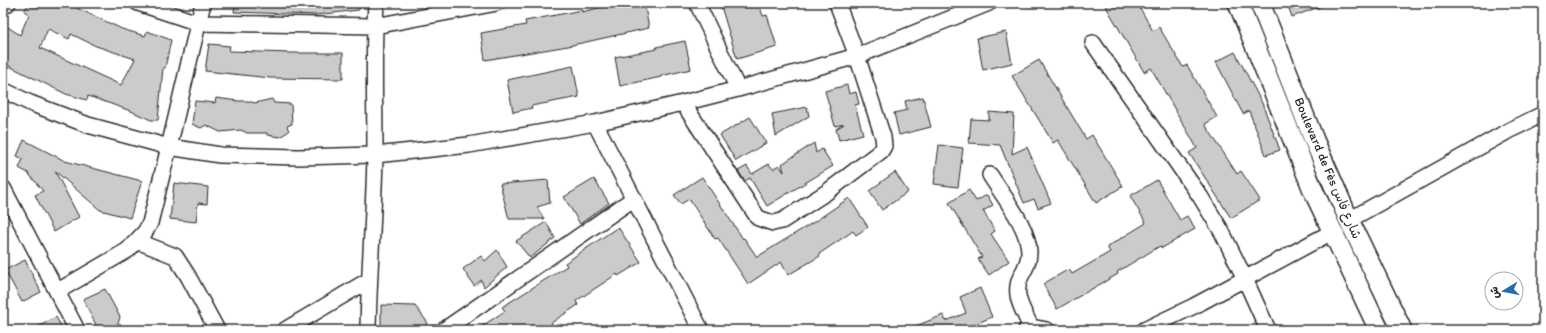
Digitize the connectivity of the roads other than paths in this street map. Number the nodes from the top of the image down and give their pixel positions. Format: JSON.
{"nodes":[{"id":1,"x":8,"y":3,"type":"edge"},
{"id":2,"x":138,"y":3,"type":"edge"},
{"id":3,"x":203,"y":3,"type":"edge"},
{"id":4,"x":376,"y":3,"type":"edge"},
{"id":5,"x":497,"y":3,"type":"edge"},
{"id":6,"x":697,"y":3,"type":"edge"},
{"id":7,"x":837,"y":3,"type":"edge"},
{"id":8,"x":989,"y":3,"type":"edge"},
{"id":9,"x":1238,"y":3,"type":"edge"},
{"id":10,"x":1260,"y":3,"type":"edge"},
{"id":11,"x":3,"y":7,"type":"edge"},
{"id":12,"x":198,"y":23,"type":"junction"},
{"id":13,"x":375,"y":26,"type":"junction"},
{"id":14,"x":1093,"y":43,"type":"dead end"},
{"id":15,"x":857,"y":56,"type":"junction"},
{"id":16,"x":738,"y":89,"type":"junction"},
{"id":17,"x":3,"y":90,"type":"edge"},
{"id":18,"x":683,"y":103,"type":"junction"},
{"id":19,"x":1543,"y":114,"type":"edge"},
{"id":20,"x":595,"y":123,"type":"junction"},
{"id":21,"x":170,"y":147,"type":"junction"},
{"id":22,"x":375,"y":155,"type":"junction"},
{"id":23,"x":990,"y":175,"type":"dead end"},
{"id":24,"x":3,"y":188,"type":"edge"},
{"id":25,"x":634,"y":199,"type":"junction"},
{"id":26,"x":1349,"y":220,"type":"junction"},
{"id":27,"x":1332,"y":232,"type":"junction"},
{"id":28,"x":137,"y":241,"type":"junction"},
{"id":29,"x":1245,"y":279,"type":"junction"},
{"id":30,"x":369,"y":280,"type":"junction"},
{"id":31,"x":58,"y":291,"type":"junction"},
{"id":32,"x":1029,"y":329,"type":"edge"},
{"id":33,"x":77,"y":330,"type":"edge"},
{"id":34,"x":217,"y":330,"type":"edge"},
{"id":35,"x":285,"y":330,"type":"edge"},
{"id":36,"x":368,"y":330,"type":"edge"},
{"id":37,"x":444,"y":330,"type":"edge"},
{"id":38,"x":701,"y":330,"type":"edge"},
{"id":39,"x":1047,"y":330,"type":"edge"},
{"id":40,"x":1144,"y":330,"type":"edge"},
{"id":41,"x":1268,"y":330,"type":"edge"},
{"id":42,"x":1379,"y":330,"type":"edge"},
{"id":43,"x":1402,"y":330,"type":"edge"}],
"edges":[{"from":1,"to":11,"type":"street"},
{"from":2,"to":12,"type":"street"},
{"from":3,"to":12,"type":"street"},
{"from":4,"to":13,"type":"street"},
{"from":5,"to":13,"type":"street"},
{"from":6,"to":16,"type":"street"},
{"from":7,"to":15,"type":"street"},
{"from":8,"to":15,"type":"street"},
{"from":9,"to":27,"type":"main road","name":"Boulevard de Fès شارع فاس"},
{"from":10,"to":26,"type":"main road","name":"Boulevard de Fès شارع فاس"},
{"from":12,"to":13,"type":"street"},
{"from":12,"to":21,"type":"street"},
{"from":13,"to":22,"type":"street"},
{"from":14,"to":29,"type":"street"},
{"from":15,"to":16,"type":"street"},
{"from":15,"to":18,"type":"street"},
{"from":16,"to":18,"type":"street"},
{"from":17,"to":21,"type":"street"},
{"from":18,"to":20,"type":"street"},
{"from":19,"to":26,"type":"street"},
{"from":20,"to":22,"type":"street"},
{"from":20,"to":25,"type":"street"},
{"from":21,"to":22,"type":"street"},
{"from":21,"to":28,"type":"street"},
{"from":22,"to":30,"type":"street"},
{"from":23,"to":32,"type":"street"},
{"from":24,"to":31,"type":"street"},
{"from":25,"to":37,"type":"street"},
{"from":25,"to":38,"type":"street"},
{"from":26,"to":43,"type":"main road","name":"Boulevard de Fès شارع فاس"},
{"from":27,"to":29,"type":"street"},
{"from":27,"to":42,"type":"main road","name":"Boulevard de Fès شارع فاس"},
{"from":28,"to":31,"type":"street"},
{"from":28,"to":34,"type":"street"},
{"from":29,"to":40,"type":"street"},
{"from":29,"to":41,"type":"street"},
{"from":30,"to":35,"type":"street"},
{"from":30,"to":36,"type":"street"},
{"from":31,"to":33,"type":"street"},
{"from":32,"to":39,"type":"street"}]}
